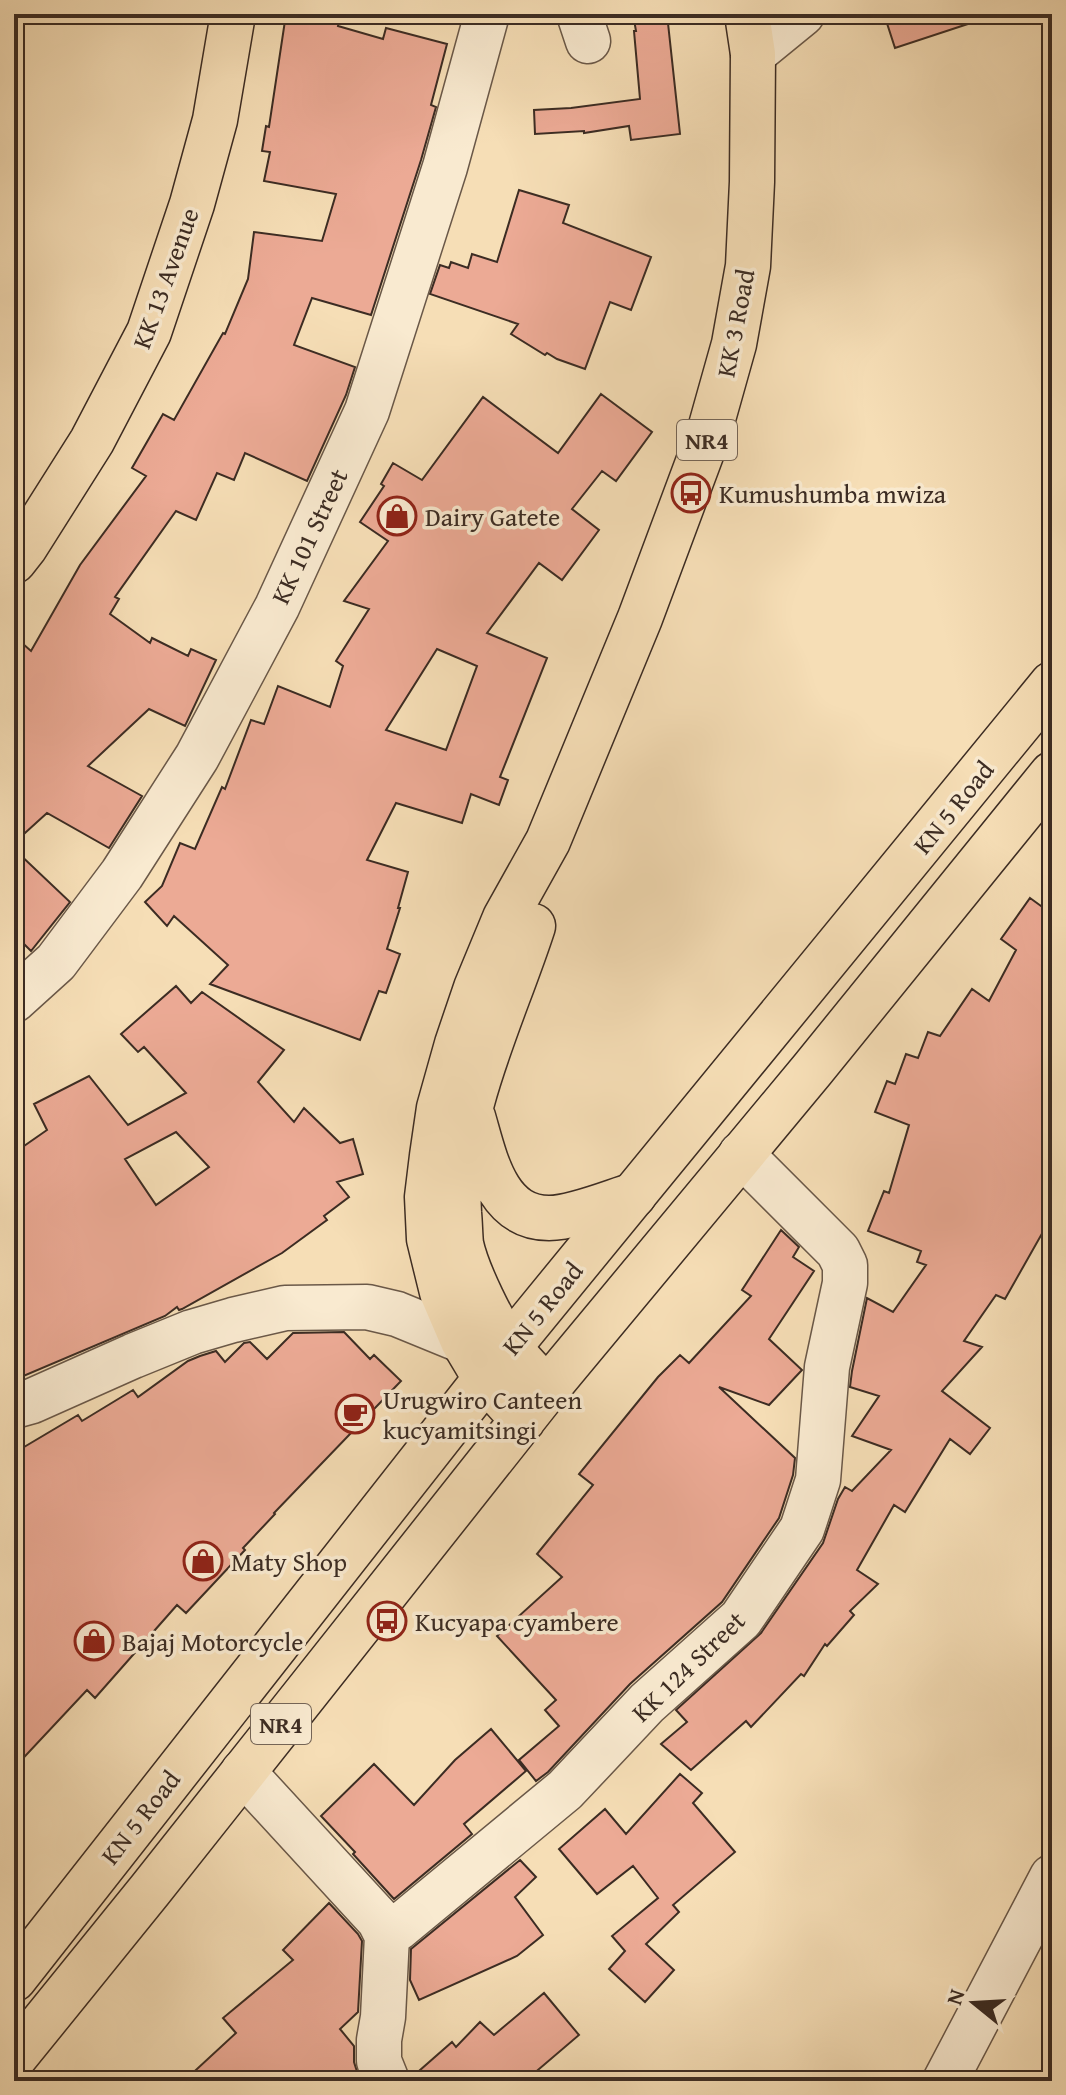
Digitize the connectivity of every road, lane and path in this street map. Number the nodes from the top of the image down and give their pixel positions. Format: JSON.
{"nodes":[{"id":1,"x":233,"y":14,"type":"edge"},
{"id":2,"x":487,"y":14,"type":"edge"},
{"id":3,"x":802,"y":14,"type":"edge"},
{"id":4,"x":750,"y":34,"type":"edge"},
{"id":5,"x":14,"y":561,"type":"edge"},
{"id":6,"x":1052,"y":684,"type":"edge"},
{"id":7,"x":1052,"y":774,"type":"edge"},
{"id":8,"x":548,"y":841,"type":"junction"},
{"id":9,"x":14,"y":1000,"type":"edge"},
{"id":10,"x":471,"y":1109,"type":"junction"},
{"id":11,"x":741,"y":1154,"type":"junction"},
{"id":12,"x":634,"y":1195,"type":"junction"},
{"id":13,"x":463,"y":1341,"type":"junction"},
{"id":14,"x":497,"y":1363,"type":"junction"},
{"id":15,"x":535,"y":1405,"type":"junction"},
{"id":16,"x":14,"y":1406,"type":"edge"},
{"id":17,"x":243,"y":1772,"type":"junction"},
{"id":18,"x":1052,"y":1877,"type":"edge"},
{"id":19,"x":387,"y":1936,"type":"junction"},
{"id":20,"x":14,"y":1979,"type":"edge"},
{"id":21,"x":14,"y":2058,"type":"edge"},
{"id":22,"x":387,"y":2081,"type":"edge"},
{"id":23,"x":945,"y":2081,"type":"edge"}],
"edges":[{"from":1,"to":5,"type":"main road","name":"KK 13 Avenue"},
{"from":2,"to":9,"type":"street","name":"KK 101 Street"},
{"from":3,"to":4,"type":"street"},
{"from":4,"to":8,"type":"main road","name":"KK 3 Road","number":"NR4"},
{"from":6,"to":12,"type":"main road","name":"KN 5 Road"},
{"from":7,"to":11,"type":"main road","name":"KN 5 Road"},
{"from":8,"to":10,"type":"main road","number":"NR4"},
{"from":8,"to":13,"type":"main road","number":"NR4"},
{"from":10,"to":12,"type":"main road"},
{"from":10,"to":14,"type":"main road","number":"NR4"},
{"from":11,"to":15,"type":"main road","name":"KN 5 Road"},
{"from":11,"to":19,"type":"street","name":"KK 124 Street"},
{"from":12,"to":14,"type":"main road","name":"KN 5 Road"},
{"from":13,"to":14,"type":"main road","number":"NR4"},
{"from":13,"to":16,"type":"street"},
{"from":14,"to":15,"type":"main road","number":"NR4"},
{"from":14,"to":20,"type":"main road","name":"KN 5 Road","number":"NR4"},
{"from":15,"to":17,"type":"main road","name":"KN 5 Road","number":"NR4"},
{"from":17,"to":19,"type":"street"},
{"from":17,"to":21,"type":"main road","name":"KN 5 Road","number":"NR4"},
{"from":18,"to":23,"type":"street"},
{"from":19,"to":22,"type":"street"}]}
